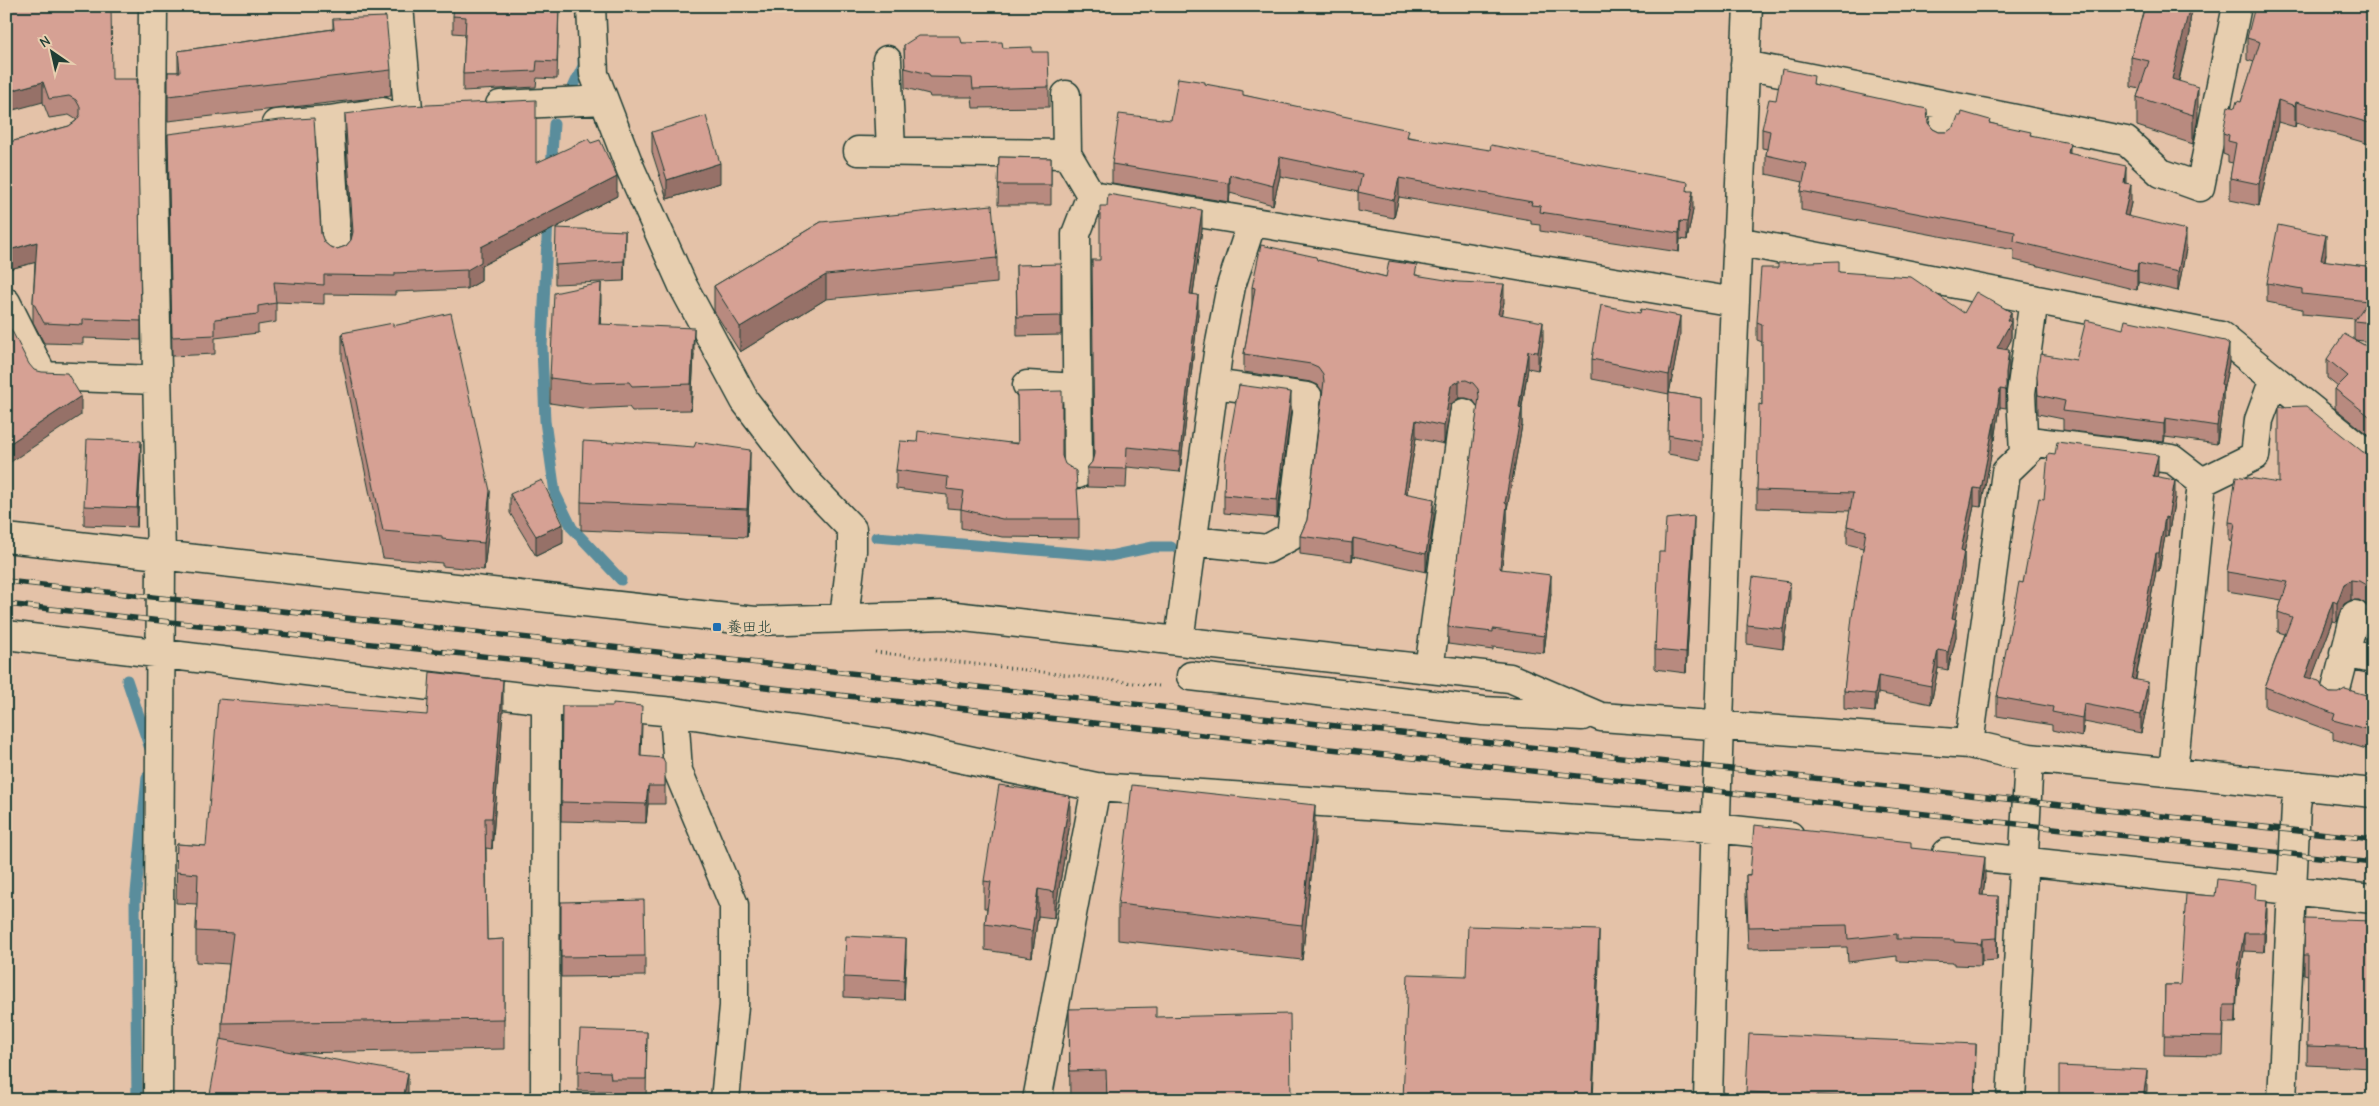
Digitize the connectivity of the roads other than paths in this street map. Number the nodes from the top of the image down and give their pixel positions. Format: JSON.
{"nodes":[{"id":1,"x":153,"y":6,"type":"edge"},
{"id":2,"x":399,"y":6,"type":"edge"},
{"id":3,"x":591,"y":6,"type":"edge"},
{"id":4,"x":1748,"y":6,"type":"edge"},
{"id":5,"x":2237,"y":6,"type":"edge"},
{"id":6,"x":887,"y":60,"type":"dead end"},
{"id":7,"x":1745,"y":65,"type":"junction"},
{"id":8,"x":1066,"y":95,"type":"dead end"},
{"id":9,"x":604,"y":100,"type":"junction"},
{"id":10,"x":1947,"y":105,"type":"junction"},
{"id":11,"x":476,"y":106,"type":"edge"},
{"id":12,"x":437,"y":107,"type":"edge"},
{"id":13,"x":408,"y":109,"type":"junction"},
{"id":14,"x":329,"y":120,"type":"junction"},
{"id":15,"x":249,"y":127,"type":"edge"},
{"id":16,"x":181,"y":136,"type":"edge"},
{"id":17,"x":1942,"y":136,"type":"edge"},
{"id":18,"x":152,"y":139,"type":"junction"},
{"id":19,"x":858,"y":151,"type":"dead end"},
{"id":20,"x":891,"y":152,"type":"junction"},
{"id":21,"x":1067,"y":154,"type":"junction"},
{"id":22,"x":1090,"y":194,"type":"junction"},
{"id":23,"x":1252,"y":222,"type":"junction"},
{"id":24,"x":1737,"y":241,"type":"junction"},
{"id":25,"x":337,"y":252,"type":"edge"},
{"id":26,"x":2034,"y":299,"type":"junction"},
{"id":27,"x":6,"y":302,"type":"edge"},
{"id":28,"x":1735,"y":302,"type":"junction"},
{"id":29,"x":2274,"y":379,"type":"junction"},
{"id":30,"x":157,"y":380,"type":"junction"},
{"id":31,"x":1214,"y":384,"type":"junction"},
{"id":32,"x":1026,"y":385,"type":"dead end"},
{"id":33,"x":1077,"y":388,"type":"junction"},
{"id":34,"x":1464,"y":413,"type":"dead end"},
{"id":35,"x":2024,"y":454,"type":"junction"},
{"id":36,"x":2373,"y":459,"type":"edge"},
{"id":37,"x":1078,"y":474,"type":"edge"},
{"id":38,"x":2202,"y":482,"type":"junction"},
{"id":39,"x":6,"y":538,"type":"edge"},
{"id":40,"x":1193,"y":541,"type":"junction"},
{"id":41,"x":162,"y":556,"type":"junction"},
{"id":42,"x":2354,"y":615,"type":"dead end"},
{"id":43,"x":844,"y":618,"type":"junction"},
{"id":44,"x":6,"y":635,"type":"edge"},
{"id":45,"x":1179,"y":641,"type":"junction"},
{"id":46,"x":160,"y":652,"type":"junction"},
{"id":47,"x":2344,"y":653,"type":"junction"},
{"id":48,"x":2373,"y":659,"type":"edge"},
{"id":49,"x":1429,"y":670,"type":"junction"},
{"id":50,"x":1191,"y":676,"type":"dead end"},
{"id":51,"x":2334,"y":697,"type":"edge"},
{"id":52,"x":546,"y":700,"type":"junction"},
{"id":53,"x":674,"y":712,"type":"junction"},
{"id":54,"x":1601,"y":717,"type":"junction"},
{"id":55,"x":1719,"y":727,"type":"junction"},
{"id":56,"x":1969,"y":744,"type":"junction"},
{"id":57,"x":2029,"y":758,"type":"junction"},
{"id":58,"x":2173,"y":772,"type":"junction"},
{"id":59,"x":2299,"y":785,"type":"junction"},
{"id":60,"x":1096,"y":787,"type":"junction"},
{"id":61,"x":2373,"y":793,"type":"edge"},
{"id":62,"x":1715,"y":828,"type":"junction"},
{"id":63,"x":1812,"y":838,"type":"edge"},
{"id":64,"x":1918,"y":850,"type":"edge"},
{"id":65,"x":2024,"y":861,"type":"junction"},
{"id":66,"x":2292,"y":890,"type":"junction"},
{"id":67,"x":2373,"y":899,"type":"edge"},
{"id":68,"x":158,"y":1100,"type":"edge"},
{"id":69,"x":546,"y":1100,"type":"edge"},
{"id":70,"x":725,"y":1100,"type":"edge"},
{"id":71,"x":1037,"y":1100,"type":"edge"},
{"id":72,"x":1708,"y":1100,"type":"edge"},
{"id":73,"x":2011,"y":1100,"type":"edge"},
{"id":74,"x":2282,"y":1100,"type":"edge"}],
"edges":[{"from":1,"to":18,"type":"street"},
{"from":2,"to":13,"type":"street"},
{"from":3,"to":9,"type":"street"},
{"from":4,"to":7,"type":"street"},
{"from":5,"to":10,"type":"street"},
{"from":6,"to":20,"type":"street"},
{"from":7,"to":10,"type":"street"},
{"from":7,"to":24,"type":"street"},
{"from":8,"to":21,"type":"street"},
{"from":9,"to":11,"type":"street"},
{"from":9,"to":43,"type":"street"},
{"from":10,"to":17,"type":"street"},
{"from":12,"to":13,"type":"street"},
{"from":13,"to":14,"type":"street"},
{"from":14,"to":15,"type":"street"},
{"from":14,"to":25,"type":"street"},
{"from":16,"to":18,"type":"street"},
{"from":18,"to":30,"type":"street"},
{"from":19,"to":20,"type":"street"},
{"from":20,"to":21,"type":"street"},
{"from":21,"to":22,"type":"street"},
{"from":22,"to":23,"type":"street"},
{"from":22,"to":33,"type":"street"},
{"from":23,"to":28,"type":"street"},
{"from":23,"to":31,"type":"street"},
{"from":24,"to":26,"type":"street"},
{"from":24,"to":28,"type":"street"},
{"from":26,"to":29,"type":"street"},
{"from":26,"to":35,"type":"street"},
{"from":27,"to":30,"type":"street"},
{"from":28,"to":55,"type":"street"},
{"from":29,"to":36,"type":"street"},
{"from":29,"to":38,"type":"street"},
{"from":30,"to":41,"type":"street"},
{"from":31,"to":40,"type":"street"},
{"from":31,"to":40,"type":"street"},
{"from":32,"to":33,"type":"street"},
{"from":33,"to":37,"type":"street"},
{"from":34,"to":49,"type":"street"},
{"from":35,"to":38,"type":"street"},
{"from":35,"to":56,"type":"street"},
{"from":38,"to":58,"type":"street"},
{"from":39,"to":41,"type":"street"},
{"from":40,"to":45,"type":"street"},
{"from":41,"to":43,"type":"street"},
{"from":41,"to":46,"type":"street"},
{"from":42,"to":47,"type":"street"},
{"from":43,"to":45,"type":"street"},
{"from":44,"to":46,"type":"street"},
{"from":45,"to":49,"type":"street"},
{"from":46,"to":52,"type":"street"},
{"from":46,"to":68,"type":"street"},
{"from":47,"to":48,"type":"street"},
{"from":47,"to":51,"type":"street"},
{"from":49,"to":54,"type":"street"},
{"from":50,"to":54,"type":"street"},
{"from":52,"to":53,"type":"street"},
{"from":52,"to":69,"type":"street"},
{"from":53,"to":60,"type":"street"},
{"from":53,"to":70,"type":"street"},
{"from":54,"to":55,"type":"street"},
{"from":55,"to":56,"type":"street"},
{"from":55,"to":62,"type":"street"},
{"from":56,"to":57,"type":"street"},
{"from":57,"to":58,"type":"street"},
{"from":57,"to":65,"type":"street"},
{"from":58,"to":59,"type":"street"},
{"from":59,"to":61,"type":"street"},
{"from":59,"to":66,"type":"street"},
{"from":60,"to":62,"type":"street"},
{"from":60,"to":71,"type":"street"},
{"from":62,"to":63,"type":"street"},
{"from":62,"to":72,"type":"street"},
{"from":64,"to":65,"type":"street"},
{"from":65,"to":66,"type":"street"},
{"from":65,"to":73,"type":"street"},
{"from":66,"to":67,"type":"street"},
{"from":66,"to":74,"type":"street"}]}
